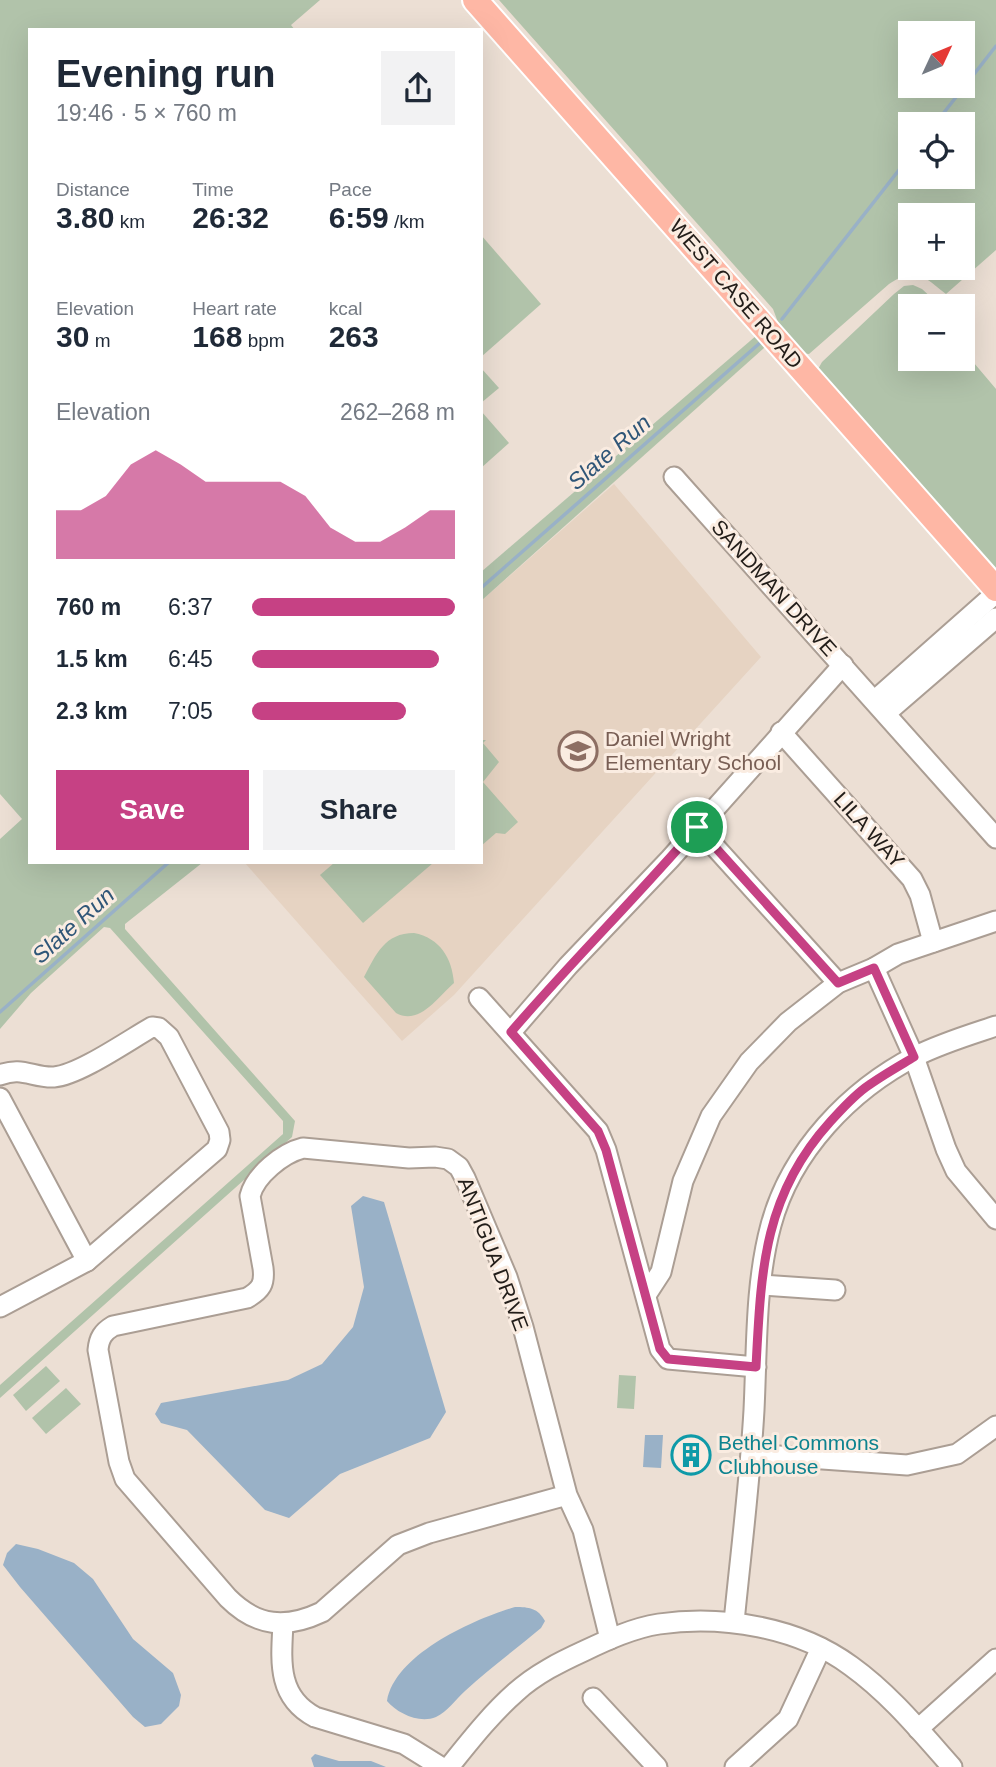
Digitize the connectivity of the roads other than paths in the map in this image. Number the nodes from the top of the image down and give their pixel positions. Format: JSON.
{"nodes":[{"id":1,"x":475,"y":0,"type":"edge"},
{"id":2,"x":674,"y":477,"type":"dead end"},
{"id":3,"x":996,"y":591,"type":"edge"},
{"id":4,"x":996,"y":618,"type":"edge"},
{"id":5,"x":843,"y":665,"type":"junction"},
{"id":6,"x":880,"y":707,"type":"junction"},
{"id":7,"x":781,"y":732,"type":"junction"},
{"id":8,"x":697,"y":827,"type":"junction"},
{"id":9,"x":996,"y":838,"type":"edge"},
{"id":10,"x":996,"y":921,"type":"edge"},
{"id":11,"x":933,"y":942,"type":"junction"},
{"id":12,"x":874,"y":968,"type":"junction"},
{"id":13,"x":838,"y":983,"type":"junction"},
{"id":14,"x":479,"y":998,"type":"dead end"},
{"id":15,"x":996,"y":1026,"type":"edge"},
{"id":16,"x":511,"y":1032,"type":"junction"},
{"id":17,"x":914,"y":1057,"type":"junction"},
{"id":18,"x":0,"y":1075,"type":"edge"},
{"id":19,"x":0,"y":1098,"type":"edge"},
{"id":20,"x":996,"y":1219,"type":"edge"},
{"id":21,"x":87,"y":1261,"type":"junction"},
{"id":22,"x":761,"y":1285,"type":"junction"},
{"id":23,"x":835,"y":1290,"type":"dead end"},
{"id":24,"x":646,"y":1295,"type":"junction"},
{"id":25,"x":0,"y":1307,"type":"edge"},
{"id":26,"x":756,"y":1367,"type":"junction"},
{"id":27,"x":996,"y":1426,"type":"edge"},
{"id":28,"x":752,"y":1454,"type":"junction"},
{"id":29,"x":567,"y":1495,"type":"junction"},
{"id":30,"x":734,"y":1622,"type":"junction"},
{"id":31,"x":283,"y":1624,"type":"junction"},
{"id":32,"x":610,"y":1639,"type":"junction"},
{"id":33,"x":821,"y":1648,"type":"junction"},
{"id":34,"x":996,"y":1659,"type":"edge"},
{"id":35,"x":593,"y":1698,"type":"dead end"},
{"id":36,"x":918,"y":1729,"type":"junction"},
{"id":37,"x":441,"y":1767,"type":"edge"},
{"id":38,"x":449,"y":1767,"type":"edge"},
{"id":39,"x":657,"y":1767,"type":"edge"},
{"id":40,"x":735,"y":1767,"type":"edge"},
{"id":41,"x":952,"y":1767,"type":"edge"}],
"edges":[{"from":1,"to":3,"type":"main road","name":"WEST CASE ROAD"},
{"from":2,"to":5,"type":"street","name":"SANDMAN DRIVE"},
{"from":3,"to":6,"type":"street"},
{"from":4,"to":6,"type":"street"},
{"from":5,"to":6,"type":"street","name":"SANDMAN DRIVE"},
{"from":5,"to":7,"type":"street"},
{"from":6,"to":9,"type":"street","name":"SANDMAN DRIVE"},
{"from":7,"to":8,"type":"street"},
{"from":7,"to":11,"type":"street","name":"LILA WAY"},
{"from":8,"to":13,"type":"street"},
{"from":8,"to":16,"type":"street"},
{"from":10,"to":11,"type":"street"},
{"from":11,"to":12,"type":"street"},
{"from":12,"to":13,"type":"street"},
{"from":12,"to":17,"type":"street"},
{"from":13,"to":24,"type":"street"},
{"from":14,"to":16,"type":"street"},
{"from":15,"to":17,"type":"street"},
{"from":16,"to":24,"type":"street"},
{"from":17,"to":20,"type":"street"},
{"from":17,"to":22,"type":"street"},
{"from":18,"to":21,"type":"street"},
{"from":19,"to":21,"type":"street"},
{"from":21,"to":25,"type":"street"},
{"from":22,"to":23,"type":"street"},
{"from":22,"to":26,"type":"street"},
{"from":24,"to":26,"type":"street"},
{"from":26,"to":28,"type":"street"},
{"from":27,"to":28,"type":"street"},
{"from":28,"to":30,"type":"street"},
{"from":29,"to":31,"type":"street"},
{"from":29,"to":31,"type":"street","name":"ANTIGUA DRIVE"},
{"from":29,"to":32,"type":"street","name":"ANTIGUA DRIVE"},
{"from":30,"to":32,"type":"street"},
{"from":30,"to":33,"type":"street"},
{"from":31,"to":37,"type":"street"},
{"from":32,"to":38,"type":"street"},
{"from":33,"to":36,"type":"street"},
{"from":33,"to":40,"type":"street"},
{"from":34,"to":36,"type":"street"},
{"from":35,"to":39,"type":"street"},
{"from":36,"to":41,"type":"street"}]}
